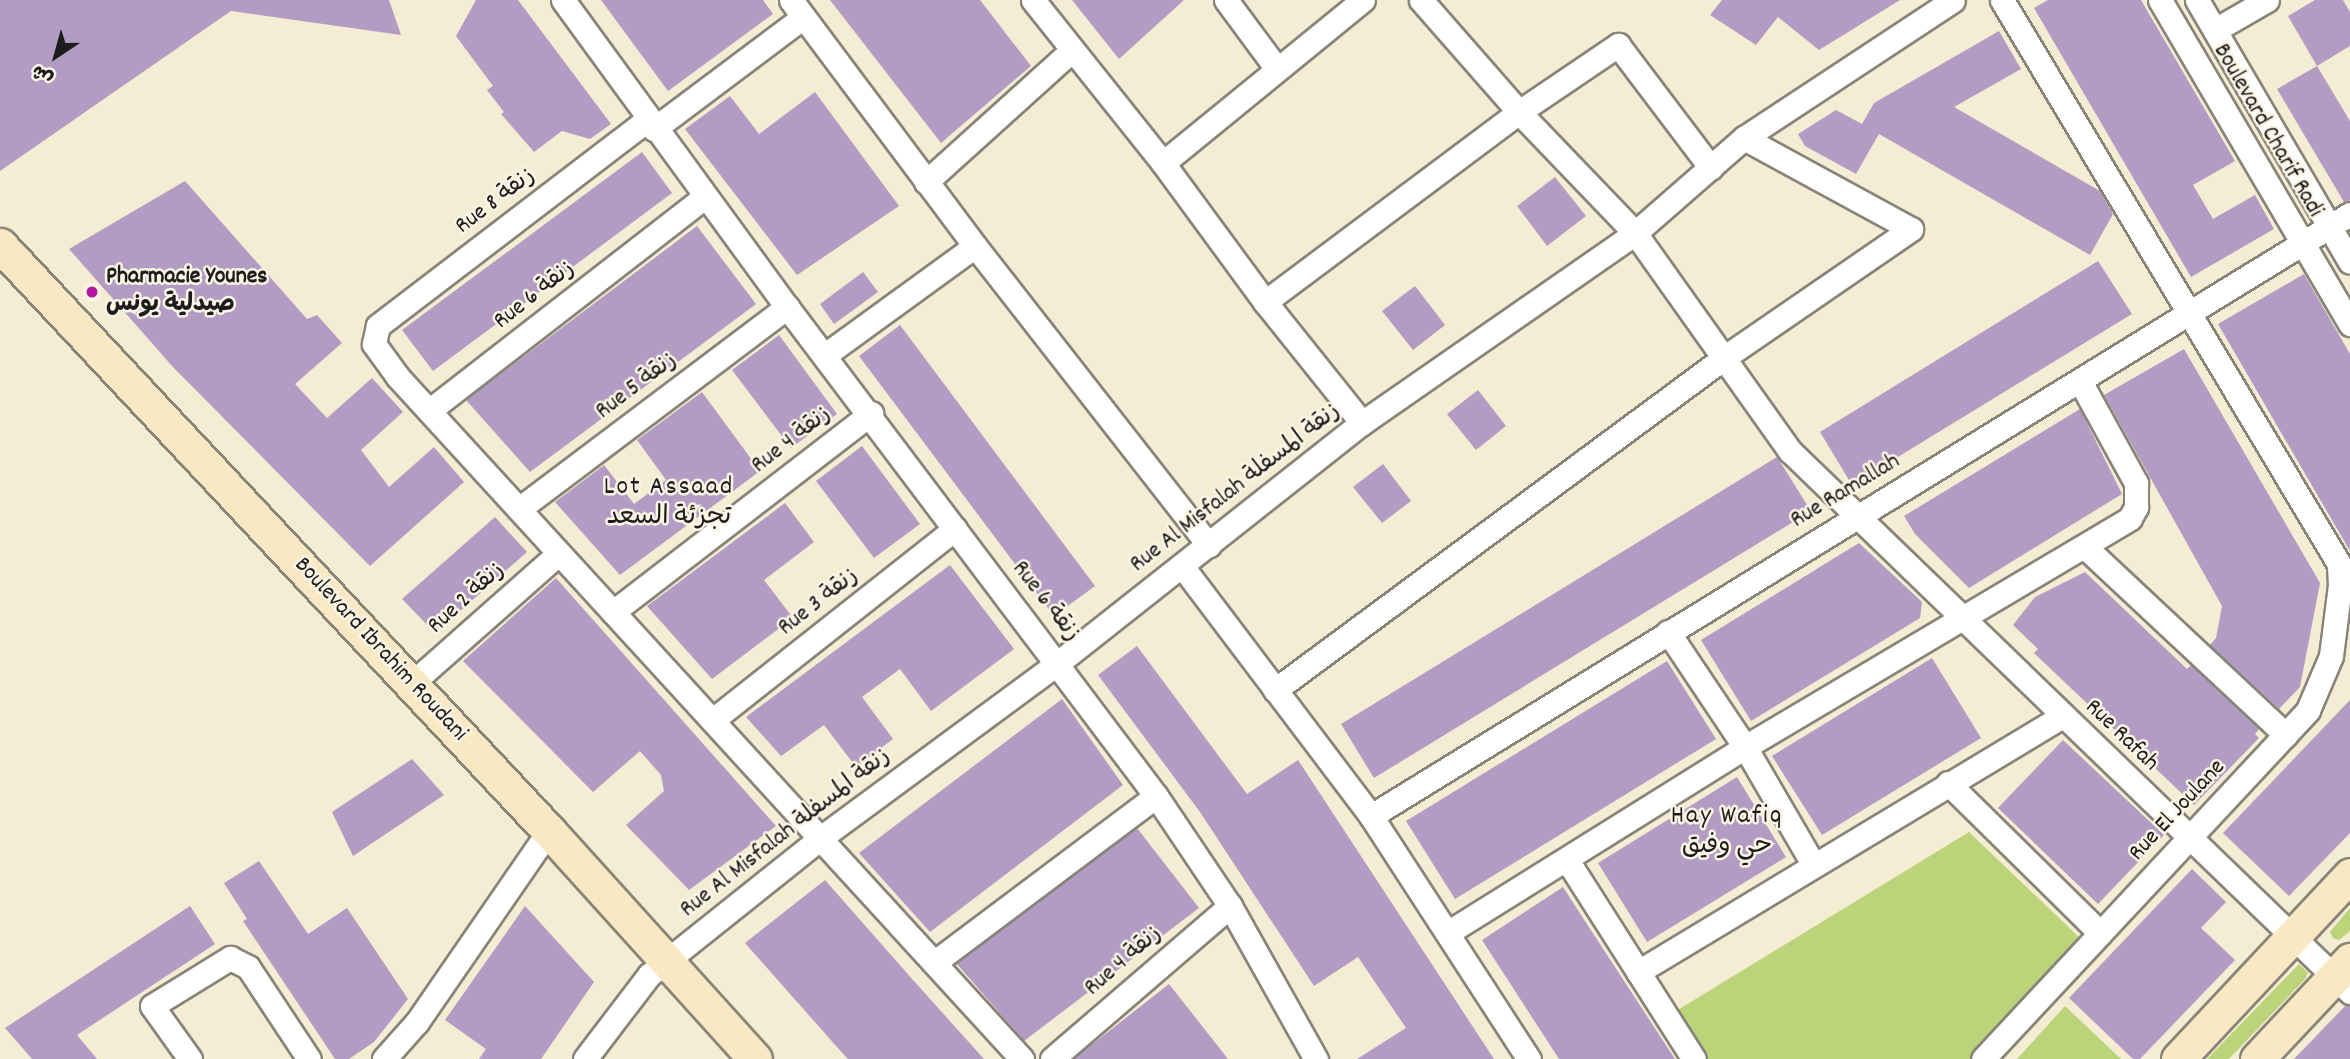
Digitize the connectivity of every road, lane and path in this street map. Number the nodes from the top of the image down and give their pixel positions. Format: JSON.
{"nodes":[{"id":1,"x":563,"y":0,"type":"edge"},
{"id":2,"x":1033,"y":0,"type":"edge"},
{"id":3,"x":1226,"y":0,"type":"edge"},
{"id":4,"x":1363,"y":0,"type":"edge"},
{"id":5,"x":1421,"y":0,"type":"edge"},
{"id":6,"x":1952,"y":0,"type":"edge"},
{"id":7,"x":2002,"y":0,"type":"edge"},
{"id":8,"x":2160,"y":0,"type":"edge"},
{"id":9,"x":2197,"y":0,"type":"edge"},
{"id":10,"x":2267,"y":0,"type":"edge"},
{"id":11,"x":797,"y":8,"type":"edge"},
{"id":12,"x":2215,"y":30,"type":"junction"},
{"id":13,"x":1072,"y":50,"type":"junction"},
{"id":14,"x":1277,"y":69,"type":"junction"},
{"id":15,"x":1519,"y":112,"type":"junction"},
{"id":16,"x":651,"y":124,"type":"junction"},
{"id":17,"x":1744,"y":138,"type":"junction"},
{"id":18,"x":1163,"y":163,"type":"junction"},
{"id":19,"x":1710,"y":168,"type":"junction"},
{"id":20,"x":926,"y":182,"type":"junction"},
{"id":21,"x":705,"y":197,"type":"junction"},
{"id":22,"x":2350,"y":215,"type":"edge"},
{"id":23,"x":2329,"y":228,"type":"junction"},
{"id":24,"x":1634,"y":233,"type":"junction"},
{"id":25,"x":2303,"y":244,"type":"junction"},
{"id":26,"x":0,"y":245,"type":"edge"},
{"id":27,"x":975,"y":246,"type":"junction"},
{"id":28,"x":2350,"y":262,"type":"edge"},
{"id":29,"x":1265,"y":302,"type":"junction"},
{"id":30,"x":787,"y":307,"type":"junction"},
{"id":31,"x":2191,"y":313,"type":"junction"},
{"id":32,"x":2350,"y":324,"type":"edge"},
{"id":33,"x":825,"y":355,"type":"junction"},
{"id":34,"x":1725,"y":357,"type":"junction"},
{"id":35,"x":2080,"y":381,"type":"junction"},
{"id":36,"x":430,"y":410,"type":"junction"},
{"id":37,"x":871,"y":413,"type":"junction"},
{"id":38,"x":1362,"y":423,"type":"junction"},
{"id":39,"x":519,"y":509,"type":"junction"},
{"id":40,"x":1857,"y":516,"type":"junction"},
{"id":41,"x":955,"y":530,"type":"junction"},
{"id":42,"x":1209,"y":545,"type":"junction"},
{"id":43,"x":2085,"y":547,"type":"junction"},
{"id":44,"x":558,"y":554,"type":"junction"},
{"id":45,"x":1182,"y":566,"type":"junction"},
{"id":46,"x":613,"y":612,"type":"junction"},
{"id":47,"x":1964,"y":620,"type":"junction"},
{"id":48,"x":1668,"y":632,"type":"junction"},
{"id":49,"x":1059,"y":662,"type":"junction"},
{"id":50,"x":411,"y":684,"type":"junction"},
{"id":51,"x":1275,"y":690,"type":"junction"},
{"id":52,"x":2063,"y":716,"type":"junction"},
{"id":53,"x":714,"y":719,"type":"junction"},
{"id":54,"x":2286,"y":735,"type":"junction"},
{"id":55,"x":1745,"y":747,"type":"junction"},
{"id":56,"x":1948,"y":783,"type":"junction"},
{"id":57,"x":1156,"y":796,"type":"junction"},
{"id":58,"x":1371,"y":816,"type":"junction"},
{"id":59,"x":549,"y":831,"type":"junction"},
{"id":60,"x":822,"y":836,"type":"junction"},
{"id":61,"x":2188,"y":837,"type":"junction"},
{"id":62,"x":1567,"y":859,"type":"junction"},
{"id":63,"x":1814,"y":864,"type":"junction"},
{"id":64,"x":2350,"y":875,"type":"edge"},
{"id":65,"x":1230,"y":906,"type":"junction"},
{"id":66,"x":1449,"y":932,"type":"junction"},
{"id":67,"x":2100,"y":933,"type":"junction"},
{"id":68,"x":2292,"y":937,"type":"junction"},
{"id":69,"x":666,"y":960,"type":"junction"},
{"id":70,"x":935,"y":962,"type":"junction"},
{"id":71,"x":1638,"y":971,"type":"junction"},
{"id":72,"x":2345,"y":976,"type":"edge"},
{"id":73,"x":1304,"y":1055,"type":"edge"},
{"id":74,"x":190,"y":1059,"type":"edge"},
{"id":75,"x":309,"y":1059,"type":"edge"},
{"id":76,"x":384,"y":1059,"type":"edge"},
{"id":77,"x":585,"y":1059,"type":"edge"},
{"id":78,"x":755,"y":1059,"type":"edge"},
{"id":79,"x":1022,"y":1059,"type":"edge"},
{"id":80,"x":1052,"y":1059,"type":"edge"},
{"id":81,"x":1529,"y":1059,"type":"edge"},
{"id":82,"x":1695,"y":1059,"type":"edge"},
{"id":83,"x":1983,"y":1059,"type":"edge"},
{"id":84,"x":2178,"y":1059,"type":"edge"},
{"id":85,"x":2257,"y":1059,"type":"edge"}],
"edges":[{"from":1,"to":16,"type":"street","name":"Rue 6 زنقة"},
{"from":2,"to":13,"type":"street"},
{"from":3,"to":14,"type":"street"},
{"from":4,"to":14,"type":"street"},
{"from":5,"to":15,"type":"street","name":"Rue Rafah"},
{"from":6,"to":17,"type":"street","name":"Rue Al Misfalah زنقة المسفلة"},
{"from":7,"to":31,"type":"street"},
{"from":8,"to":25,"type":"street","name":"Boulevard Charif Radi"},
{"from":9,"to":12,"type":"street","name":"Boulevard Charif Radi"},
{"from":10,"to":12,"type":"street"},
{"from":11,"to":16,"type":"street","name":"Rue 8 زنقة"},
{"from":11,"to":20,"type":"street"},
{"from":12,"to":23,"type":"street","name":"Boulevard Charif Radi"},
{"from":13,"to":18,"type":"street"},
{"from":13,"to":20,"type":"street"},
{"from":14,"to":18,"type":"street"},
{"from":15,"to":19,"type":"street"},
{"from":15,"to":24,"type":"street","name":"Rue Rafah"},
{"from":15,"to":29,"type":"street"},
{"from":16,"to":21,"type":"street","name":"Rue 6 زنقة"},
{"from":16,"to":36,"type":"street","name":"Rue 8 زنقة"},
{"from":17,"to":19,"type":"street","name":"Rue Al Misfalah زنقة المسفلة"},
{"from":17,"to":34,"type":"street"},
{"from":18,"to":29,"type":"street"},
{"from":19,"to":24,"type":"street","name":"Rue Al Misfalah زنقة المسفلة"},
{"from":20,"to":27,"type":"street"},
{"from":21,"to":30,"type":"street","name":"Rue 6 زنقة"},
{"from":21,"to":36,"type":"street","name":"Rue 6 زنقة"},
{"from":22,"to":23,"type":"street","name":"Rue Ramallah"},
{"from":23,"to":25,"type":"street","name":"Rue Ramallah"},
{"from":23,"to":28,"type":"street","name":"Boulevard Charif Radi"},
{"from":24,"to":34,"type":"street","name":"Rue Rafah"},
{"from":24,"to":38,"type":"street","name":"Rue Al Misfalah زنقة المسفلة"},
{"from":25,"to":31,"type":"street","name":"Rue Ramallah"},
{"from":25,"to":32,"type":"street","name":"Boulevard Charif Radi"},
{"from":26,"to":50,"type":"street","name":"Boulevard Ibrahim Roudani"},
{"from":27,"to":33,"type":"street"},
{"from":27,"to":42,"type":"street"},
{"from":29,"to":38,"type":"street"},
{"from":30,"to":33,"type":"street","name":"Rue 6 زنقة"},
{"from":30,"to":39,"type":"street","name":"Rue 5 زنقة"},
{"from":31,"to":35,"type":"street","name":"Rue Ramallah"},
{"from":31,"to":54,"type":"street","name":"Rue El Joulane"},
{"from":33,"to":37,"type":"street","name":"Rue 6 زنقة"},
{"from":34,"to":40,"type":"street","name":"Rue Rafah"},
{"from":34,"to":51,"type":"street"},
{"from":35,"to":40,"type":"street","name":"Rue Ramallah"},
{"from":35,"to":43,"type":"street"},
{"from":36,"to":39,"type":"street"},
{"from":37,"to":41,"type":"street","name":"Rue 6 زنقة"},
{"from":37,"to":46,"type":"street","name":"Rue 4 زنقة"},
{"from":38,"to":42,"type":"street","name":"Rue Al Misfalah زنقة المسفلة"},
{"from":39,"to":44,"type":"street"},
{"from":40,"to":47,"type":"street","name":"Rue Rafah"},
{"from":40,"to":48,"type":"street","name":"Rue Ramallah"},
{"from":41,"to":49,"type":"street","name":"Rue 6 زنقة"},
{"from":41,"to":53,"type":"street","name":"Rue 3 زنقة"},
{"from":42,"to":45,"type":"street","name":"Rue Al Misfalah زنقة المسفلة"},
{"from":43,"to":47,"type":"street"},
{"from":43,"to":54,"type":"street"},
{"from":44,"to":46,"type":"street"},
{"from":44,"to":50,"type":"street","name":"Rue 2 زنقة"},
{"from":45,"to":49,"type":"street","name":"Rue Al Misfalah زنقة المسفلة"},
{"from":45,"to":51,"type":"street"},
{"from":46,"to":53,"type":"street"},
{"from":47,"to":52,"type":"street","name":"Rue Rafah"},
{"from":47,"to":55,"type":"street"},
{"from":48,"to":55,"type":"street"},
{"from":48,"to":58,"type":"street","name":"Rue Ramallah"},
{"from":49,"to":57,"type":"street","name":"Rue 6 زنقة"},
{"from":49,"to":60,"type":"street","name":"Rue Al Misfalah زنقة المسفلة"},
{"from":50,"to":59,"type":"street","name":"Boulevard Ibrahim Roudani"},
{"from":51,"to":58,"type":"street"},
{"from":52,"to":56,"type":"street"},
{"from":52,"to":61,"type":"street","name":"Rue Rafah"},
{"from":53,"to":60,"type":"street"},
{"from":54,"to":61,"type":"street","name":"Rue El Joulane"},
{"from":55,"to":62,"type":"street"},
{"from":55,"to":63,"type":"street"},
{"from":56,"to":63,"type":"street"},
{"from":56,"to":67,"type":"street"},
{"from":57,"to":65,"type":"street","name":"Rue 6 زنقة"},
{"from":57,"to":70,"type":"street"},
{"from":58,"to":66,"type":"street"},
{"from":59,"to":69,"type":"street","name":"Boulevard Ibrahim Roudani"},
{"from":59,"to":76,"type":"street"},
{"from":60,"to":69,"type":"street","name":"Rue Al Misfalah زنقة المسفلة"},
{"from":60,"to":70,"type":"street"},
{"from":61,"to":67,"type":"street","name":"Rue El Joulane"},
{"from":61,"to":68,"type":"street","name":"Rue Rafah"},
{"from":62,"to":66,"type":"street"},
{"from":62,"to":71,"type":"street"},
{"from":63,"to":71,"type":"street"},
{"from":64,"to":68,"type":"street"},
{"from":65,"to":73,"type":"street","name":"Rue 6 زنقة"},
{"from":65,"to":80,"type":"street","name":"Rue 4 زنقة"},
{"from":66,"to":81,"type":"street"},
{"from":67,"to":83,"type":"street","name":"Rue El Joulane"},
{"from":68,"to":72,"type":"street","name":"Rue Rafah"},
{"from":68,"to":84,"type":"street"},
{"from":69,"to":77,"type":"street","name":"Rue Al Misfalah زنقة المسفلة"},
{"from":69,"to":78,"type":"street","name":"Boulevard Ibrahim Roudani"},
{"from":70,"to":79,"type":"street"},
{"from":71,"to":82,"type":"street"},
{"from":72,"to":85,"type":"street"},
{"from":74,"to":75,"type":"street"}]}
